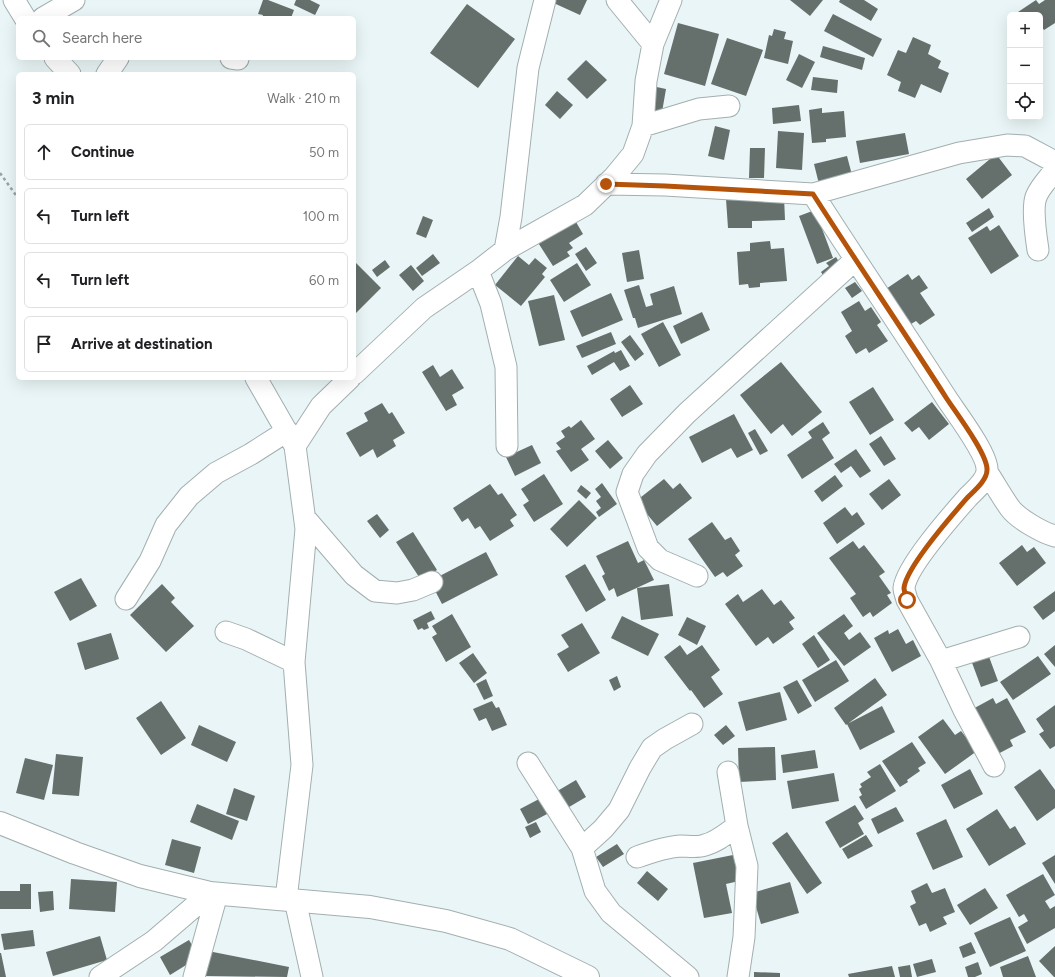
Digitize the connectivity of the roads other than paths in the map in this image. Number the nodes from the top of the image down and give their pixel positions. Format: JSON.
{"nodes":[{"id":1,"x":14,"y":0,"type":"edge"},
{"id":2,"x":74,"y":0,"type":"edge"},
{"id":3,"x":544,"y":0,"type":"edge"},
{"id":4,"x":617,"y":0,"type":"edge"},
{"id":5,"x":671,"y":0,"type":"edge"},
{"id":6,"x":24,"y":16,"type":"edge"},
{"id":7,"x":46,"y":16,"type":"edge"},
{"id":8,"x":653,"y":44,"type":"junction"},
{"id":9,"x":57,"y":60,"type":"edge"},
{"id":10,"x":117,"y":60,"type":"edge"},
{"id":11,"x":68,"y":72,"type":"edge"},
{"id":12,"x":108,"y":72,"type":"edge"},
{"id":13,"x":729,"y":106,"type":"dead end"},
{"id":14,"x":643,"y":126,"type":"junction"},
{"id":15,"x":1055,"y":162,"type":"edge"},
{"id":16,"x":1055,"y":171,"type":"edge"},
{"id":17,"x":606,"y":184,"type":"junction"},
{"id":18,"x":813,"y":194,"type":"junction"},
{"id":19,"x":505,"y":250,"type":"junction"},
{"id":20,"x":1038,"y":250,"type":"dead end"},
{"id":21,"x":855,"y":260,"type":"junction"},
{"id":22,"x":478,"y":271,"type":"junction"},
{"id":23,"x":356,"y":372,"type":"edge"},
{"id":24,"x":257,"y":380,"type":"edge"},
{"id":25,"x":348,"y":380,"type":"edge"},
{"id":26,"x":291,"y":438,"type":"junction"},
{"id":27,"x":507,"y":446,"type":"dead end"},
{"id":28,"x":987,"y":472,"type":"junction"},
{"id":29,"x":305,"y":518,"type":"junction"},
{"id":30,"x":1055,"y":536,"type":"edge"},
{"id":31,"x":697,"y":576,"type":"dead end"},
{"id":32,"x":432,"y":582,"type":"dead end"},
{"id":33,"x":126,"y":599,"type":"dead end"},
{"id":34,"x":226,"y":632,"type":"dead end"},
{"id":35,"x":1019,"y":637,"type":"dead end"},
{"id":36,"x":941,"y":661,"type":"junction"},
{"id":37,"x":294,"y":662,"type":"junction"},
{"id":38,"x":692,"y":724,"type":"dead end"},
{"id":39,"x":528,"y":763,"type":"dead end"},
{"id":40,"x":994,"y":766,"type":"dead end"},
{"id":41,"x":728,"y":772,"type":"dead end"},
{"id":42,"x":0,"y":823,"type":"edge"},
{"id":43,"x":737,"y":826,"type":"junction"},
{"id":44,"x":582,"y":848,"type":"junction"},
{"id":45,"x":637,"y":857,"type":"dead end"},
{"id":46,"x":213,"y":894,"type":"junction"},
{"id":47,"x":290,"y":899,"type":"junction"},
{"id":48,"x":100,"y":977,"type":"edge"},
{"id":49,"x":194,"y":977,"type":"edge"},
{"id":50,"x":312,"y":977,"type":"edge"},
{"id":51,"x":588,"y":977,"type":"edge"},
{"id":52,"x":688,"y":977,"type":"edge"},
{"id":53,"x":738,"y":977,"type":"edge"}],
"edges":[{"from":1,"to":6,"type":"street"},
{"from":2,"to":7,"type":"street"},
{"from":3,"to":19,"type":"street"},
{"from":4,"to":8,"type":"street"},
{"from":5,"to":8,"type":"street"},
{"from":8,"to":14,"type":"street"},
{"from":9,"to":11,"type":"street"},
{"from":10,"to":12,"type":"street"},
{"from":13,"to":14,"type":"street"},
{"from":14,"to":17,"type":"street"},
{"from":15,"to":18,"type":"street"},
{"from":16,"to":20,"type":"street"},
{"from":17,"to":18,"type":"street"},
{"from":17,"to":19,"type":"street"},
{"from":18,"to":21,"type":"street"},
{"from":19,"to":22,"type":"street"},
{"from":21,"to":28,"type":"street"},
{"from":21,"to":31,"type":"street"},
{"from":22,"to":23,"type":"street"},
{"from":22,"to":27,"type":"street"},
{"from":24,"to":26,"type":"street"},
{"from":25,"to":26,"type":"street"},
{"from":26,"to":29,"type":"street"},
{"from":26,"to":33,"type":"street"},
{"from":28,"to":30,"type":"street"},
{"from":28,"to":36,"type":"street"},
{"from":29,"to":32,"type":"street"},
{"from":29,"to":37,"type":"street"},
{"from":34,"to":37,"type":"street"},
{"from":35,"to":36,"type":"street"},
{"from":36,"to":40,"type":"street"},
{"from":37,"to":47,"type":"street"},
{"from":38,"to":44,"type":"street"},
{"from":39,"to":44,"type":"street"},
{"from":41,"to":43,"type":"street"},
{"from":42,"to":46,"type":"street"},
{"from":43,"to":45,"type":"street"},
{"from":43,"to":53,"type":"street"},
{"from":44,"to":52,"type":"street"},
{"from":46,"to":47,"type":"street"},
{"from":46,"to":48,"type":"street"},
{"from":46,"to":49,"type":"street"},
{"from":47,"to":50,"type":"street"},
{"from":47,"to":51,"type":"street"}]}
